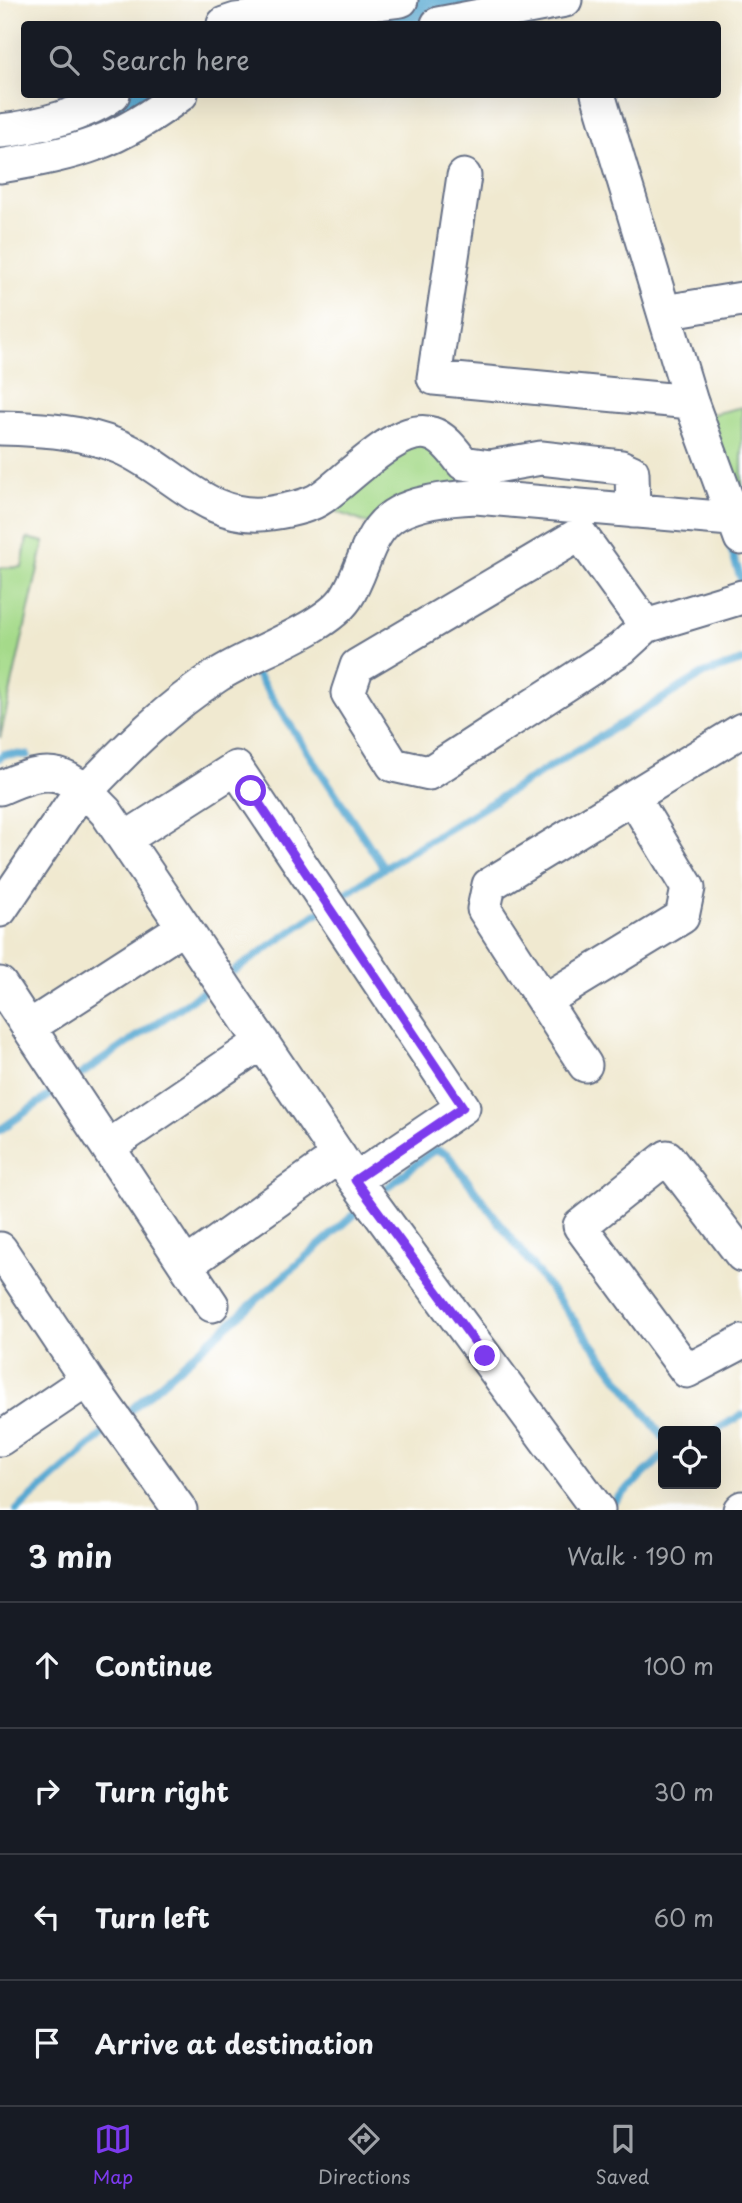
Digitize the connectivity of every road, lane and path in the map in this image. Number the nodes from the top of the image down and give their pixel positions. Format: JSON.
{"nodes":[{"id":1,"x":401,"y":0,"type":"edge"},
{"id":2,"x":567,"y":0,"type":"edge"},
{"id":3,"x":233,"y":21,"type":"edge"},
{"id":4,"x":454,"y":21,"type":"edge"},
{"id":5,"x":576,"y":21,"type":"edge"},
{"id":6,"x":108,"y":98,"type":"edge"},
{"id":7,"x":176,"y":98,"type":"edge"},
{"id":8,"x":599,"y":98,"type":"edge"},
{"id":9,"x":0,"y":131,"type":"edge"},
{"id":10,"x":0,"y":166,"type":"edge"},
{"id":11,"x":464,"y":176,"type":"dead end"},
{"id":12,"x":742,"y":299,"type":"edge"},
{"id":13,"x":664,"y":312,"type":"junction"},
{"id":14,"x":691,"y":402,"type":"junction"},
{"id":15,"x":0,"y":428,"type":"edge"},
{"id":16,"x":555,"y":504,"type":"junction"},
{"id":17,"x":633,"y":511,"type":"junction"},
{"id":18,"x":740,"y":526,"type":"edge"},
{"id":19,"x":580,"y":534,"type":"junction"},
{"id":20,"x":741,"y":597,"type":"edge"},
{"id":21,"x":646,"y":626,"type":"junction"},
{"id":22,"x":742,"y":730,"type":"edge"},
{"id":23,"x":0,"y":788,"type":"edge"},
{"id":24,"x":84,"y":790,"type":"junction"},
{"id":25,"x":633,"y":797,"type":"junction"},
{"id":26,"x":125,"y":839,"type":"junction"},
{"id":27,"x":0,"y":909,"type":"edge"},
{"id":28,"x":184,"y":927,"type":"junction"},
{"id":29,"x":0,"y":984,"type":"edge"},
{"id":30,"x":544,"y":1002,"type":"junction"},
{"id":31,"x":29,"y":1027,"type":"junction"},
{"id":32,"x":262,"y":1042,"type":"junction"},
{"id":33,"x":585,"y":1065,"type":"dead end"},
{"id":34,"x":108,"y":1147,"type":"junction"},
{"id":35,"x":347,"y":1168,"type":"junction"},
{"id":36,"x":0,"y":1249,"type":"edge"},
{"id":37,"x":742,"y":1255,"type":"edge"},
{"id":38,"x":186,"y":1265,"type":"junction"},
{"id":39,"x":212,"y":1304,"type":"dead end"},
{"id":40,"x":742,"y":1342,"type":"edge"},
{"id":41,"x":87,"y":1380,"type":"junction"},
{"id":42,"x":0,"y":1439,"type":"edge"},
{"id":43,"x":180,"y":1510,"type":"edge"},
{"id":44,"x":598,"y":1510,"type":"edge"}],
"edges":[{"from":1,"to":3,"type":"street"},
{"from":2,"to":4,"type":"street"},
{"from":2,"to":5,"type":"street"},
{"from":6,"to":9,"type":"street"},
{"from":7,"to":10,"type":"street"},
{"from":8,"to":13,"type":"street"},
{"from":11,"to":14,"type":"street"},
{"from":12,"to":13,"type":"street"},
{"from":13,"to":14,"type":"street"},
{"from":14,"to":18,"type":"street"},
{"from":15,"to":17,"type":"street"},
{"from":16,"to":17,"type":"street"},
{"from":16,"to":19,"type":"street"},
{"from":16,"to":24,"type":"street"},
{"from":17,"to":18,"type":"street"},
{"from":19,"to":21,"type":"street"},
{"from":19,"to":21,"type":"street"},
{"from":20,"to":21,"type":"street"},
{"from":22,"to":25,"type":"street"},
{"from":23,"to":24,"type":"street"},
{"from":24,"to":26,"type":"street"},
{"from":24,"to":27,"type":"street"},
{"from":25,"to":30,"type":"street"},
{"from":25,"to":30,"type":"street"},
{"from":26,"to":28,"type":"street"},
{"from":26,"to":35,"type":"street"},
{"from":28,"to":31,"type":"street"},
{"from":28,"to":32,"type":"street"},
{"from":29,"to":31,"type":"street"},
{"from":30,"to":33,"type":"street"},
{"from":31,"to":34,"type":"street"},
{"from":32,"to":34,"type":"street"},
{"from":32,"to":35,"type":"street"},
{"from":34,"to":38,"type":"street"},
{"from":35,"to":38,"type":"street"},
{"from":35,"to":44,"type":"street"},
{"from":36,"to":41,"type":"street"},
{"from":37,"to":40,"type":"street"},
{"from":38,"to":39,"type":"street"},
{"from":41,"to":42,"type":"street"},
{"from":41,"to":43,"type":"street"}]}
